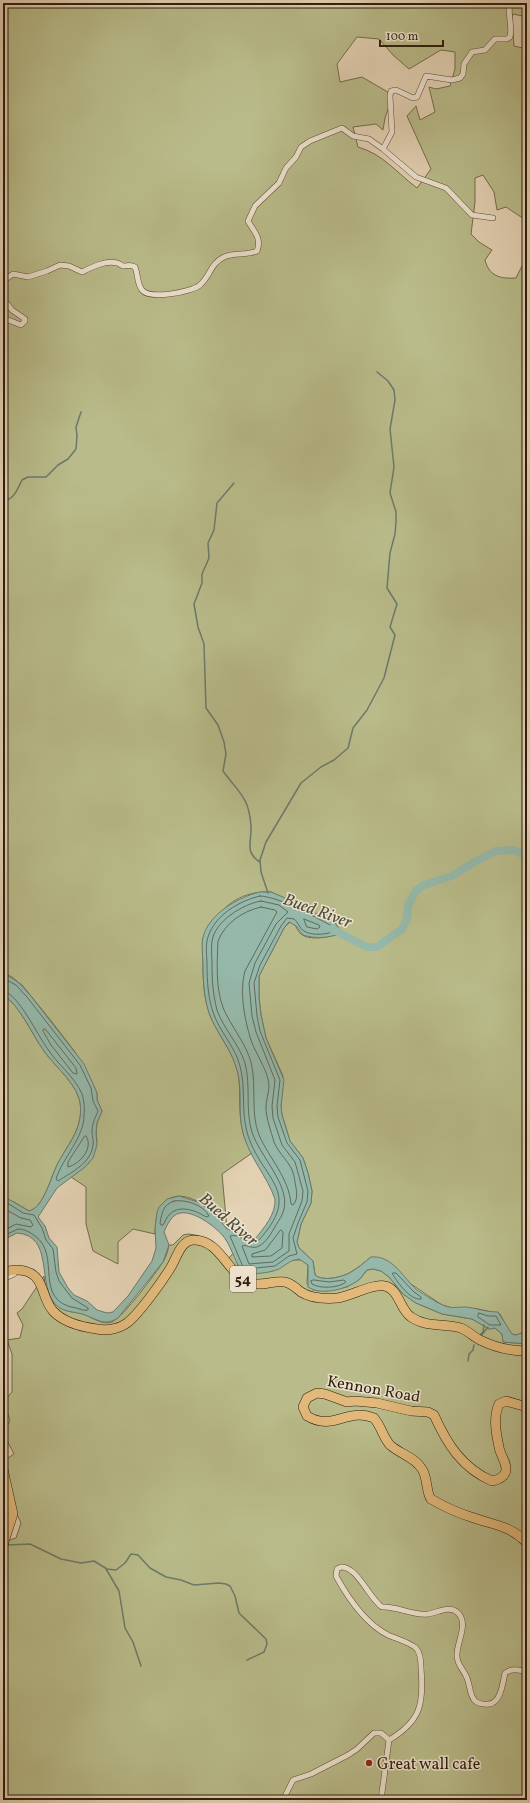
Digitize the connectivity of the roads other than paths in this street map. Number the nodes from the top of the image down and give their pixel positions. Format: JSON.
{"nodes":[{"id":1,"x":510,"y":3,"type":"edge"},
{"id":2,"x":383,"y":149,"type":"junction"},
{"id":3,"x":493,"y":218,"type":"dead end"},
{"id":4,"x":3,"y":281,"type":"edge"},
{"id":5,"x":3,"y":296,"type":"edge"},
{"id":6,"x":3,"y":318,"type":"edge"},
{"id":7,"x":22,"y":1270,"type":"junction"},
{"id":8,"x":3,"y":1273,"type":"edge"},
{"id":9,"x":3,"y":1279,"type":"edge"},
{"id":10,"x":527,"y":1352,"type":"edge"},
{"id":11,"x":527,"y":1407,"type":"edge"},
{"id":12,"x":3,"y":1469,"type":"edge"},
{"id":13,"x":527,"y":1543,"type":"edge"},
{"id":14,"x":3,"y":1545,"type":"edge"},
{"id":15,"x":527,"y":1672,"type":"edge"},
{"id":16,"x":389,"y":1740,"type":"junction"},
{"id":17,"x":283,"y":1800,"type":"edge"},
{"id":18,"x":381,"y":1800,"type":"edge"}],
"edges":[{"from":1,"to":2,"type":"street"},
{"from":2,"to":3,"type":"street"},
{"from":2,"to":4,"type":"street"},
{"from":5,"to":6,"type":"street"},
{"from":7,"to":8,"type":"highway"},
{"from":7,"to":9,"type":"street"},
{"from":7,"to":10,"type":"highway","number":"54"},
{"from":11,"to":13,"type":"highway","name":"Kennon Road"},
{"from":12,"to":14,"type":"highway"},
{"from":15,"to":16,"type":"street"},
{"from":16,"to":17,"type":"street"},
{"from":16,"to":18,"type":"street"}]}
